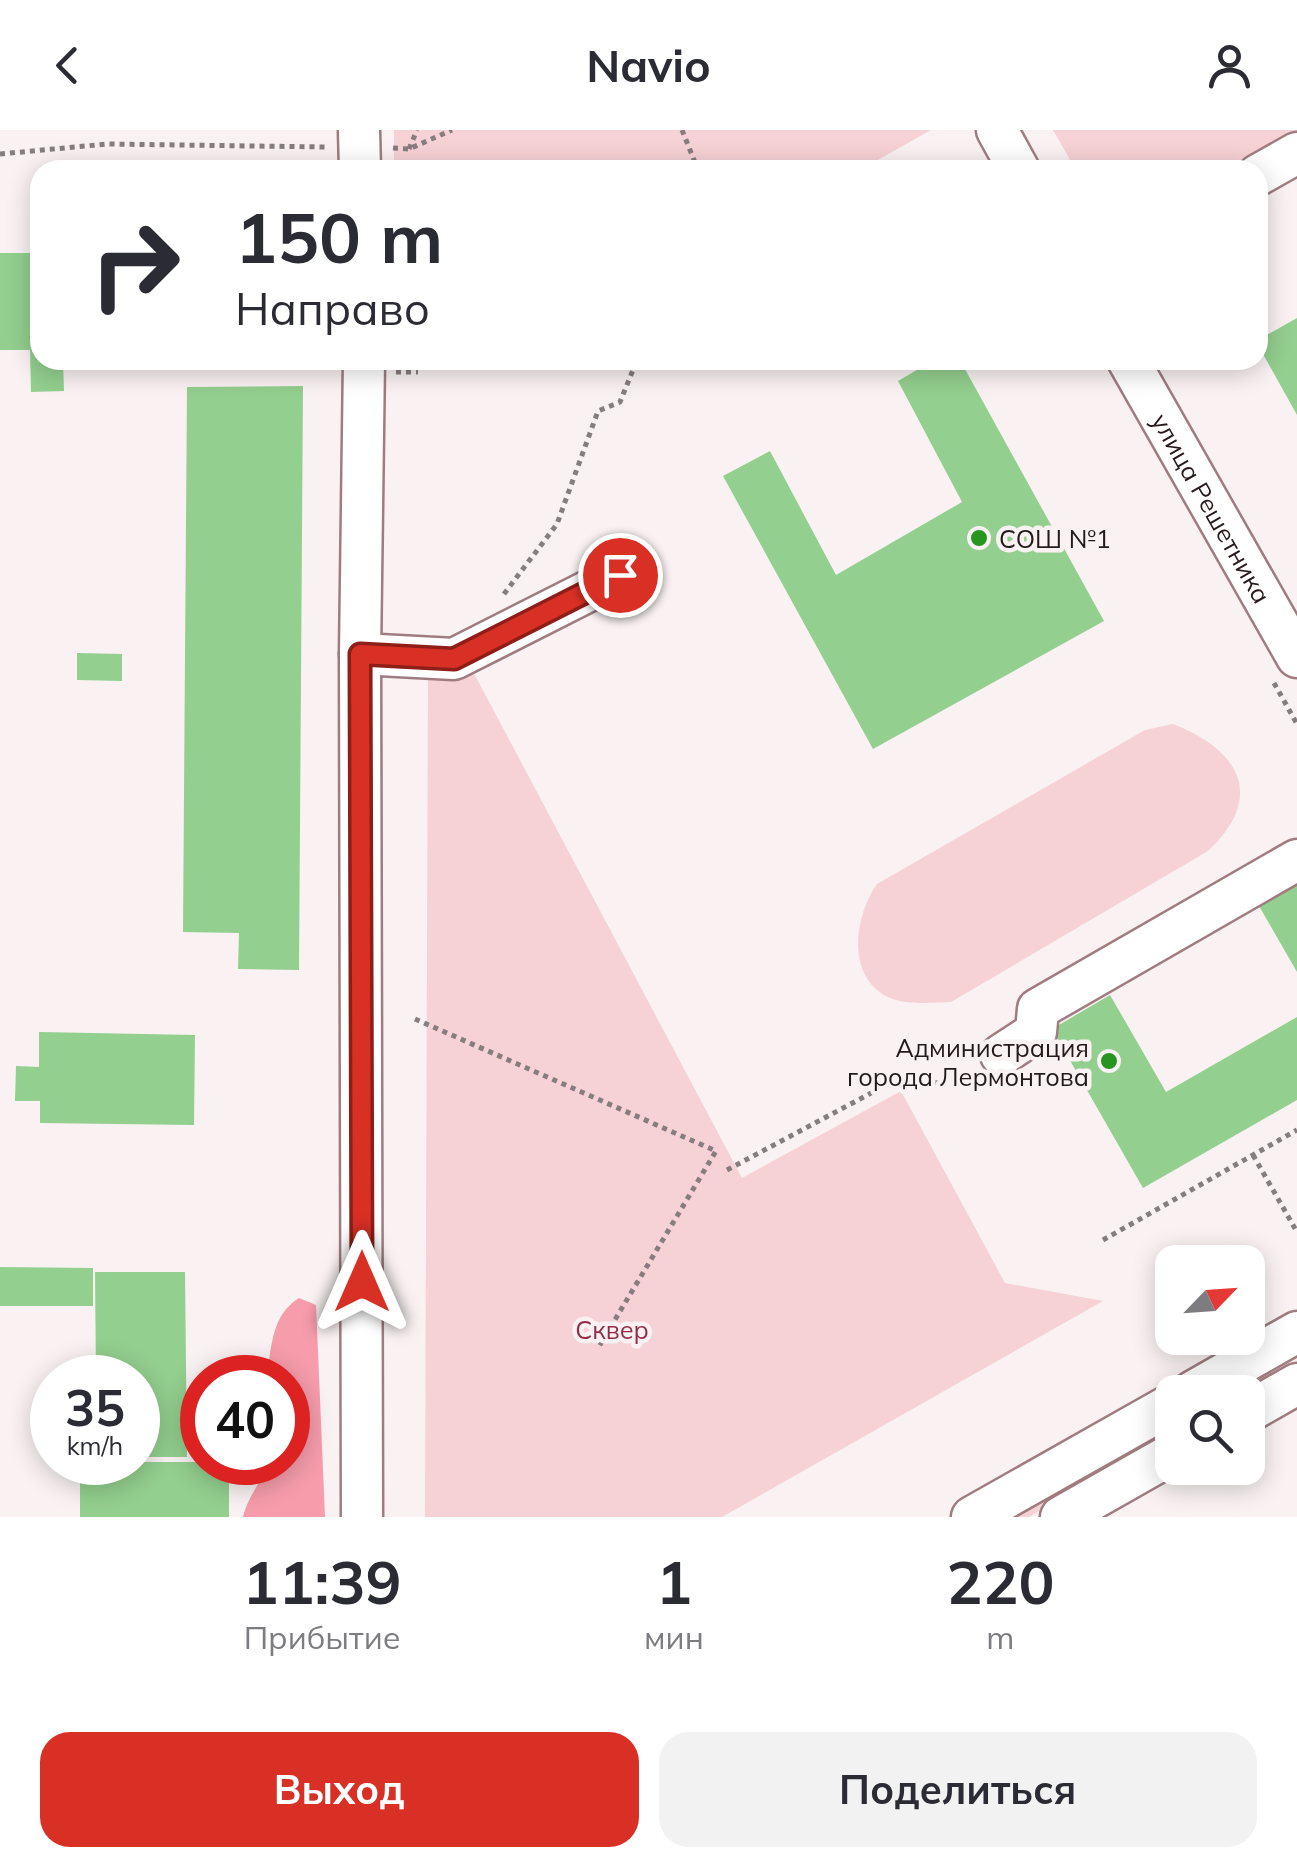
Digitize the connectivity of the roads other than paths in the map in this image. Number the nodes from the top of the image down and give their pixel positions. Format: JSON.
{"nodes":[{"id":1,"x":996,"y":130,"type":"edge"},
{"id":2,"x":1297,"y":153,"type":"edge"},
{"id":3,"x":1014,"y":160,"type":"edge"},
{"id":4,"x":1268,"y":169,"type":"edge"},
{"id":5,"x":364,"y":370,"type":"edge"},
{"id":6,"x":1134,"y":370,"type":"edge"},
{"id":7,"x":620,"y":575,"type":"dead end"},
{"id":8,"x":360,"y":654,"type":"junction"},
{"id":9,"x":1297,"y":656,"type":"edge"},
{"id":10,"x":1297,"y":860,"type":"edge"},
{"id":11,"x":1000,"y":1055,"type":"dead end"},
{"id":12,"x":1297,"y":1332,"type":"edge"},
{"id":13,"x":1222,"y":1375,"type":"edge"},
{"id":14,"x":1297,"y":1384,"type":"edge"},
{"id":15,"x":1265,"y":1402,"type":"edge"},
{"id":16,"x":1155,"y":1414,"type":"edge"},
{"id":17,"x":1155,"y":1464,"type":"edge"},
{"id":18,"x":362,"y":1517,"type":"edge"},
{"id":19,"x":972,"y":1517,"type":"edge"},
{"id":20,"x":1061,"y":1517,"type":"edge"}],
"edges":[{"from":1,"to":3,"type":"street"},
{"from":2,"to":4,"type":"street"},
{"from":5,"to":8,"type":"street"},
{"from":6,"to":9,"type":"street","name":"улица Решетника"},
{"from":7,"to":8,"type":"street"},
{"from":8,"to":18,"type":"street"},
{"from":10,"to":11,"type":"street"},
{"from":12,"to":13,"type":"street"},
{"from":14,"to":15,"type":"street"},
{"from":16,"to":19,"type":"street"},
{"from":17,"to":20,"type":"street"}]}
